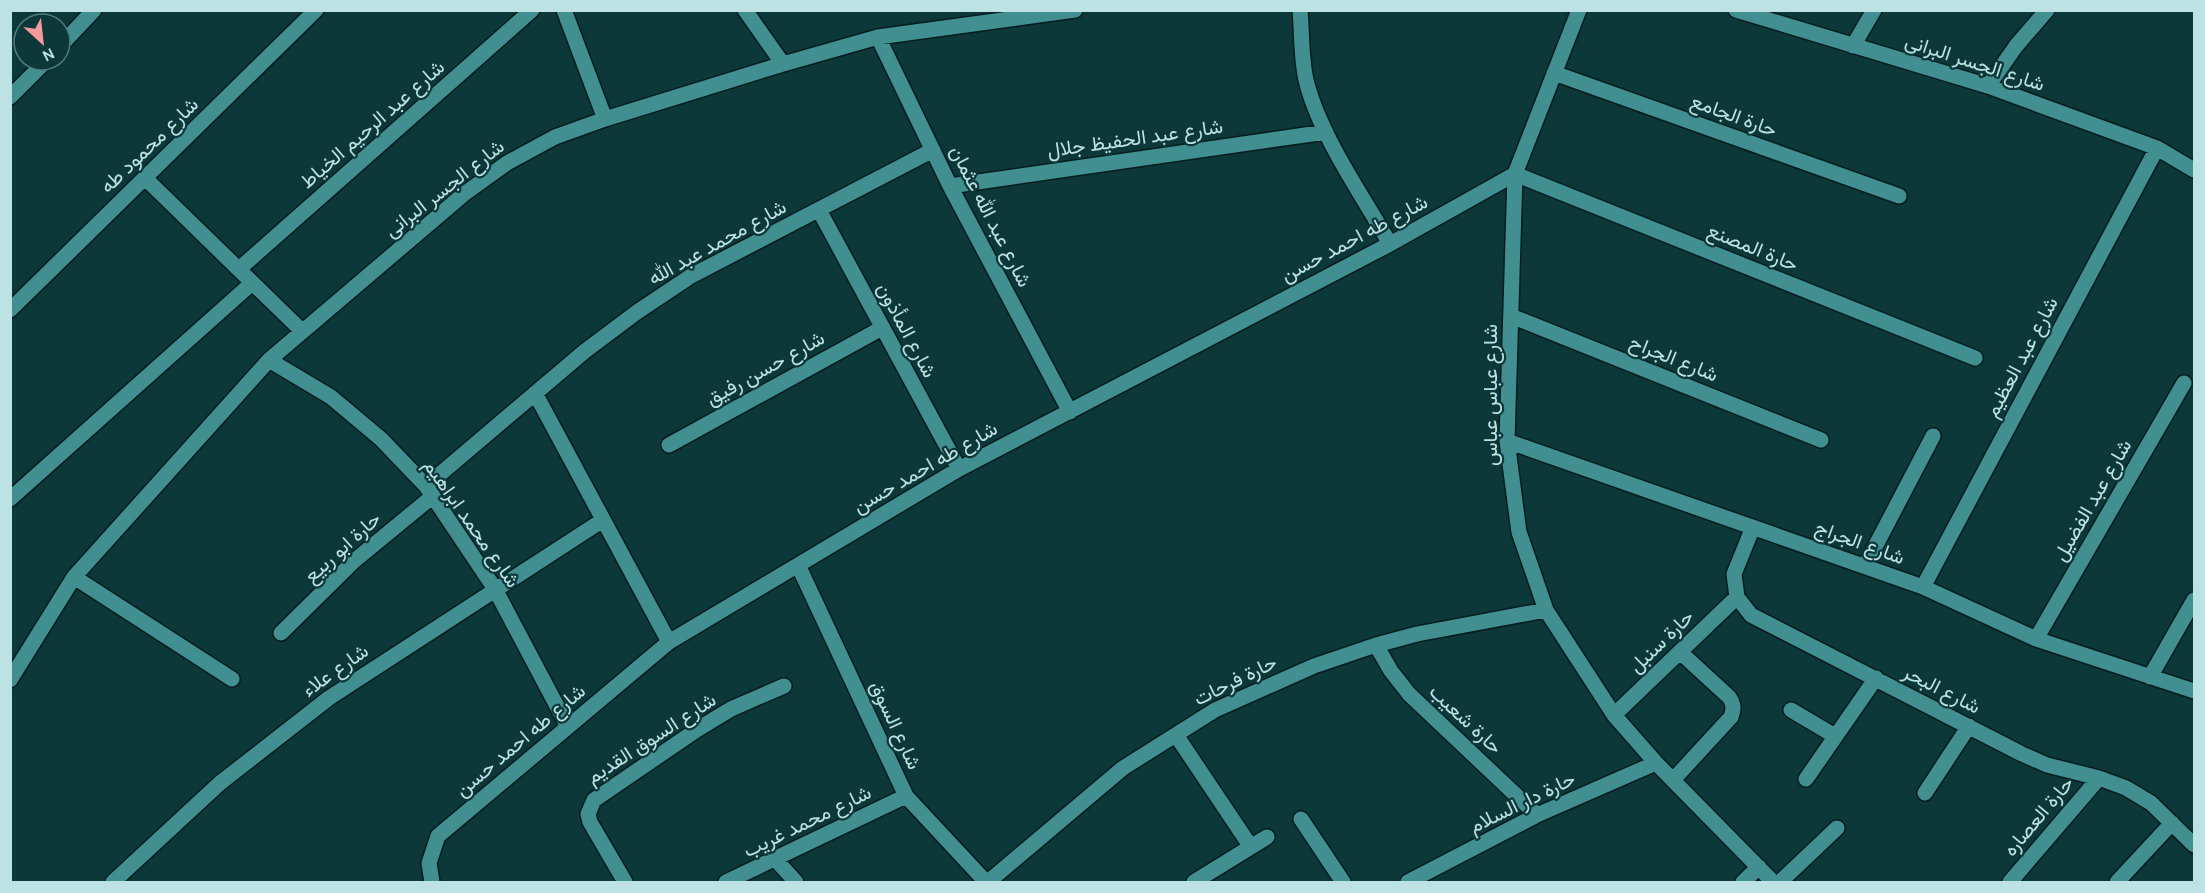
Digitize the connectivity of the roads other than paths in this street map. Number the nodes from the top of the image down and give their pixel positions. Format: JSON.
{"nodes":[{"id":1,"x":94,"y":10,"type":"edge"},
{"id":2,"x":316,"y":10,"type":"edge"},
{"id":3,"x":532,"y":10,"type":"edge"},
{"id":4,"x":564,"y":10,"type":"edge"},
{"id":5,"x":745,"y":10,"type":"edge"},
{"id":6,"x":1076,"y":10,"type":"edge"},
{"id":7,"x":1300,"y":10,"type":"edge"},
{"id":8,"x":1579,"y":10,"type":"edge"},
{"id":9,"x":1874,"y":10,"type":"edge"},
{"id":10,"x":2047,"y":10,"type":"edge"},
{"id":11,"x":1739,"y":11,"type":"edge"},
{"id":12,"x":72,"y":33,"type":"edge"},
{"id":13,"x":878,"y":37,"type":"junction"},
{"id":14,"x":1853,"y":46,"type":"junction"},
{"id":15,"x":783,"y":64,"type":"junction"},
{"id":16,"x":34,"y":72,"type":"edge"},
{"id":17,"x":1554,"y":73,"type":"junction"},
{"id":18,"x":1988,"y":86,"type":"junction"},
{"id":19,"x":10,"y":97,"type":"edge"},
{"id":20,"x":605,"y":119,"type":"junction"},
{"id":21,"x":1326,"y":132,"type":"junction"},
{"id":22,"x":2157,"y":148,"type":"junction"},
{"id":23,"x":933,"y":150,"type":"junction"},
{"id":24,"x":2194,"y":170,"type":"edge"},
{"id":25,"x":1515,"y":174,"type":"junction"},
{"id":26,"x":145,"y":178,"type":"junction"},
{"id":27,"x":950,"y":186,"type":"junction"},
{"id":28,"x":1899,"y":196,"type":"dead end"},
{"id":29,"x":819,"y":210,"type":"junction"},
{"id":30,"x":1390,"y":244,"type":"junction"},
{"id":31,"x":239,"y":269,"type":"junction"},
{"id":32,"x":252,"y":283,"type":"junction"},
{"id":33,"x":10,"y":310,"type":"edge"},
{"id":34,"x":1511,"y":316,"type":"junction"},
{"id":35,"x":882,"y":328,"type":"junction"},
{"id":36,"x":302,"y":331,"type":"junction"},
{"id":37,"x":1975,"y":358,"type":"dead end"},
{"id":38,"x":269,"y":360,"type":"junction"},
{"id":39,"x":2184,"y":383,"type":"dead end"},
{"id":40,"x":536,"y":393,"type":"junction"},
{"id":41,"x":1070,"y":412,"type":"junction"},
{"id":42,"x":1933,"y":436,"type":"dead end"},
{"id":43,"x":1821,"y":440,"type":"dead end"},
{"id":44,"x":1507,"y":441,"type":"junction"},
{"id":45,"x":669,"y":445,"type":"dead end"},
{"id":46,"x":959,"y":469,"type":"junction"},
{"id":47,"x":430,"y":491,"type":"junction"},
{"id":48,"x":10,"y":499,"type":"edge"},
{"id":49,"x":603,"y":520,"type":"junction"},
{"id":50,"x":1753,"y":527,"type":"junction"},
{"id":51,"x":798,"y":566,"type":"junction"},
{"id":52,"x":1865,"y":566,"type":"junction"},
{"id":53,"x":74,"y":577,"type":"junction"},
{"id":54,"x":1923,"y":587,"type":"junction"},
{"id":55,"x":495,"y":589,"type":"junction"},
{"id":56,"x":1737,"y":597,"type":"junction"},
{"id":57,"x":2194,"y":600,"type":"edge"},
{"id":58,"x":1546,"y":610,"type":"junction"},
{"id":59,"x":281,"y":633,"type":"dead end"},
{"id":60,"x":2036,"y":639,"type":"junction"},
{"id":61,"x":669,"y":642,"type":"junction"},
{"id":62,"x":1376,"y":645,"type":"junction"},
{"id":63,"x":1680,"y":652,"type":"junction"},
{"id":64,"x":2150,"y":677,"type":"junction"},
{"id":65,"x":1876,"y":678,"type":"junction"},
{"id":66,"x":232,"y":679,"type":"dead end"},
{"id":67,"x":10,"y":680,"type":"edge"},
{"id":68,"x":784,"y":686,"type":"dead end"},
{"id":69,"x":2194,"y":691,"type":"edge"},
{"id":70,"x":1791,"y":710,"type":"dead end"},
{"id":71,"x":1614,"y":715,"type":"junction"},
{"id":72,"x":1969,"y":726,"type":"junction"},
{"id":73,"x":568,"y":727,"type":"junction"},
{"id":74,"x":1176,"y":735,"type":"junction"},
{"id":75,"x":1835,"y":736,"type":"junction"},
{"id":76,"x":1656,"y":763,"type":"junction"},
{"id":77,"x":2099,"y":778,"type":"junction"},
{"id":78,"x":1806,"y":779,"type":"dead end"},
{"id":79,"x":1673,"y":780,"type":"junction"},
{"id":80,"x":1925,"y":793,"type":"dead end"},
{"id":81,"x":906,"y":796,"type":"junction"},
{"id":82,"x":1537,"y":815,"type":"junction"},
{"id":83,"x":1301,"y":819,"type":"dead end"},
{"id":84,"x":2172,"y":823,"type":"junction"},
{"id":85,"x":1838,"y":828,"type":"dead end"},
{"id":86,"x":1267,"y":837,"type":"dead end"},
{"id":87,"x":2194,"y":845,"type":"edge"},
{"id":88,"x":1251,"y":847,"type":"junction"},
{"id":89,"x":776,"y":859,"type":"junction"},
{"id":90,"x":1759,"y":867,"type":"junction"},
{"id":91,"x":113,"y":882,"type":"edge"},
{"id":92,"x":432,"y":882,"type":"edge"},
{"id":93,"x":625,"y":882,"type":"edge"},
{"id":94,"x":726,"y":882,"type":"edge"},
{"id":95,"x":796,"y":882,"type":"edge"},
{"id":96,"x":987,"y":882,"type":"edge"},
{"id":97,"x":1194,"y":882,"type":"edge"},
{"id":98,"x":1343,"y":882,"type":"edge"},
{"id":99,"x":1408,"y":882,"type":"edge"},
{"id":100,"x":1743,"y":882,"type":"edge"},
{"id":101,"x":1773,"y":882,"type":"edge"},
{"id":102,"x":1780,"y":882,"type":"edge"},
{"id":103,"x":2010,"y":882,"type":"edge"},
{"id":104,"x":2117,"y":882,"type":"edge"}],
"edges":[{"from":1,"to":12,"type":"street"},
{"from":2,"to":26,"type":"street","name":"شارع محمود طه"},
{"from":3,"to":31,"type":"street","name":"شارع عبد الرحيم الخياط"},
{"from":4,"to":20,"type":"street"},
{"from":5,"to":15,"type":"street"},
{"from":6,"to":13,"type":"street","name":"شارع الجسر البرانى"},
{"from":7,"to":21,"type":"street"},
{"from":8,"to":17,"type":"street","name":"شارع عباس عباس"},
{"from":9,"to":14,"type":"street"},
{"from":10,"to":18,"type":"street"},
{"from":11,"to":14,"type":"street","name":"شارع الجسر البرانى"},
{"from":13,"to":15,"type":"street","name":"شارع الجسر البرانى"},
{"from":13,"to":23,"type":"street","name":"شارع عبد الله عثمان"},
{"from":14,"to":18,"type":"street","name":"شارع الجسر البرانى"},
{"from":15,"to":20,"type":"street","name":"شارع الجسر البرانى"},
{"from":16,"to":19,"type":"street"},
{"from":17,"to":25,"type":"street","name":"شارع عباس عباس"},
{"from":17,"to":28,"type":"street","name":"حارة الجامع"},
{"from":18,"to":22,"type":"street","name":"شارع الجسر البرانى"},
{"from":20,"to":36,"type":"street","name":"شارع الجسر البرانى"},
{"from":21,"to":27,"type":"street","name":"شارع عبد الحفيظ جلال"},
{"from":21,"to":30,"type":"street"},
{"from":22,"to":24,"type":"street","name":"شارع الجسر البرانى"},
{"from":22,"to":54,"type":"street","name":"شارع عبد العظيم"},
{"from":23,"to":27,"type":"street","name":"شارع عبد الله عثمان"},
{"from":23,"to":29,"type":"street","name":"شارع محمد عبد الله"},
{"from":25,"to":30,"type":"street","name":"شارع طه احمد حسن"},
{"from":25,"to":34,"type":"street","name":"شارع عباس عباس"},
{"from":25,"to":37,"type":"street","name":"حارة المصنع"},
{"from":26,"to":31,"type":"street"},
{"from":26,"to":33,"type":"street","name":"شارع محمود طه"},
{"from":27,"to":41,"type":"street","name":"شارع عبد الله عثمان"},
{"from":29,"to":35,"type":"street","name":"شارع المأذون"},
{"from":29,"to":40,"type":"street","name":"شارع محمد عبد الله"},
{"from":30,"to":41,"type":"street","name":"شارع طه احمد حسن"},
{"from":31,"to":32,"type":"street"},
{"from":32,"to":36,"type":"street"},
{"from":32,"to":48,"type":"street"},
{"from":34,"to":43,"type":"street","name":"شارع الجراح"},
{"from":34,"to":44,"type":"street","name":"شارع عباس عباس"},
{"from":35,"to":45,"type":"street","name":"شارع حسن رفيق"},
{"from":35,"to":46,"type":"street","name":"شارع المأذون"},
{"from":36,"to":38,"type":"street","name":"شارع الجسر البرانى"},
{"from":38,"to":47,"type":"street","name":"شارع محمد ابراهيم"},
{"from":38,"to":53,"type":"street","name":"شارع الجسر البرانى"},
{"from":39,"to":60,"type":"street","name":"شارع عبد الفضيل"},
{"from":40,"to":47,"type":"street","name":"شارع محمد عبد الله"},
{"from":40,"to":49,"type":"street"},
{"from":41,"to":46,"type":"street","name":"شارع طه احمد حسن"},
{"from":42,"to":52,"type":"street"},
{"from":44,"to":50,"type":"street","name":"شارع الجراج"},
{"from":44,"to":58,"type":"street","name":"شارع عباس عباس"},
{"from":46,"to":51,"type":"street","name":"شارع طه احمد حسن"},
{"from":47,"to":55,"type":"street","name":"شارع محمد ابراهيم"},
{"from":47,"to":59,"type":"street","name":"حارة ابو ربيع"},
{"from":49,"to":55,"type":"street","name":"شارع علاء"},
{"from":49,"to":61,"type":"street"},
{"from":50,"to":52,"type":"street","name":"شارع الجراج"},
{"from":50,"to":56,"type":"street"},
{"from":51,"to":61,"type":"street","name":"شارع طه احمد حسن"},
{"from":51,"to":81,"type":"street","name":"شارع السوق"},
{"from":52,"to":54,"type":"street","name":"شارع الجراج"},
{"from":53,"to":66,"type":"street"},
{"from":53,"to":67,"type":"street","name":"شارع الجسر البرانى"},
{"from":54,"to":60,"type":"street","name":"شارع الجراج"},
{"from":55,"to":73,"type":"street","name":"شارع محمد ابراهيم"},
{"from":55,"to":91,"type":"street","name":"شارع علاء"},
{"from":56,"to":63,"type":"street","name":"حارة سنبل"},
{"from":56,"to":65,"type":"street","name":"شارع البحر"},
{"from":57,"to":64,"type":"street"},
{"from":58,"to":62,"type":"street","name":"حارة فرحات"},
{"from":58,"to":71,"type":"street","name":"شارع عباس عباس"},
{"from":60,"to":64,"type":"street","name":"شارع الجراج"},
{"from":61,"to":73,"type":"street","name":"شارع طه احمد حسن"},
{"from":62,"to":74,"type":"street","name":"حارة فرحات"},
{"from":62,"to":82,"type":"street","name":"حارة شعيب"},
{"from":63,"to":71,"type":"street","name":"حارة سنبل"},
{"from":63,"to":79,"type":"street"},
{"from":64,"to":69,"type":"street","name":"شارع الجراج"},
{"from":65,"to":72,"type":"street","name":"شارع البحر"},
{"from":65,"to":75,"type":"street"},
{"from":68,"to":93,"type":"street","name":"شارع السوق القديم"},
{"from":70,"to":75,"type":"street"},
{"from":71,"to":76,"type":"street","name":"شارع عباس عباس"},
{"from":72,"to":77,"type":"street","name":"شارع البحر"},
{"from":72,"to":80,"type":"street"},
{"from":73,"to":92,"type":"street","name":"شارع طه احمد حسن"},
{"from":74,"to":88,"type":"street"},
{"from":74,"to":96,"type":"street","name":"حارة فرحات"},
{"from":75,"to":78,"type":"street"},
{"from":76,"to":79,"type":"street","name":"شارع عباس عباس"},
{"from":76,"to":82,"type":"street","name":"حارة دار السلام"},
{"from":77,"to":84,"type":"street","name":"شارع البحر"},
{"from":77,"to":103,"type":"street","name":"حارة العصاره"},
{"from":79,"to":90,"type":"street","name":"شارع عباس عباس"},
{"from":81,"to":89,"type":"street","name":"شارع محمد غريب"},
{"from":81,"to":96,"type":"street","name":"شارع السوق"},
{"from":82,"to":99,"type":"street","name":"حارة دار السلام"},
{"from":83,"to":98,"type":"street"},
{"from":84,"to":87,"type":"street","name":"شارع البحر"},
{"from":84,"to":104,"type":"street"},
{"from":85,"to":102,"type":"street"},
{"from":86,"to":88,"type":"street"},
{"from":88,"to":97,"type":"street"},
{"from":89,"to":94,"type":"street","name":"شارع محمد غريب"},
{"from":89,"to":95,"type":"street"},
{"from":90,"to":100,"type":"street"},
{"from":90,"to":101,"type":"street","name":"شارع عباس عباس"}]}
